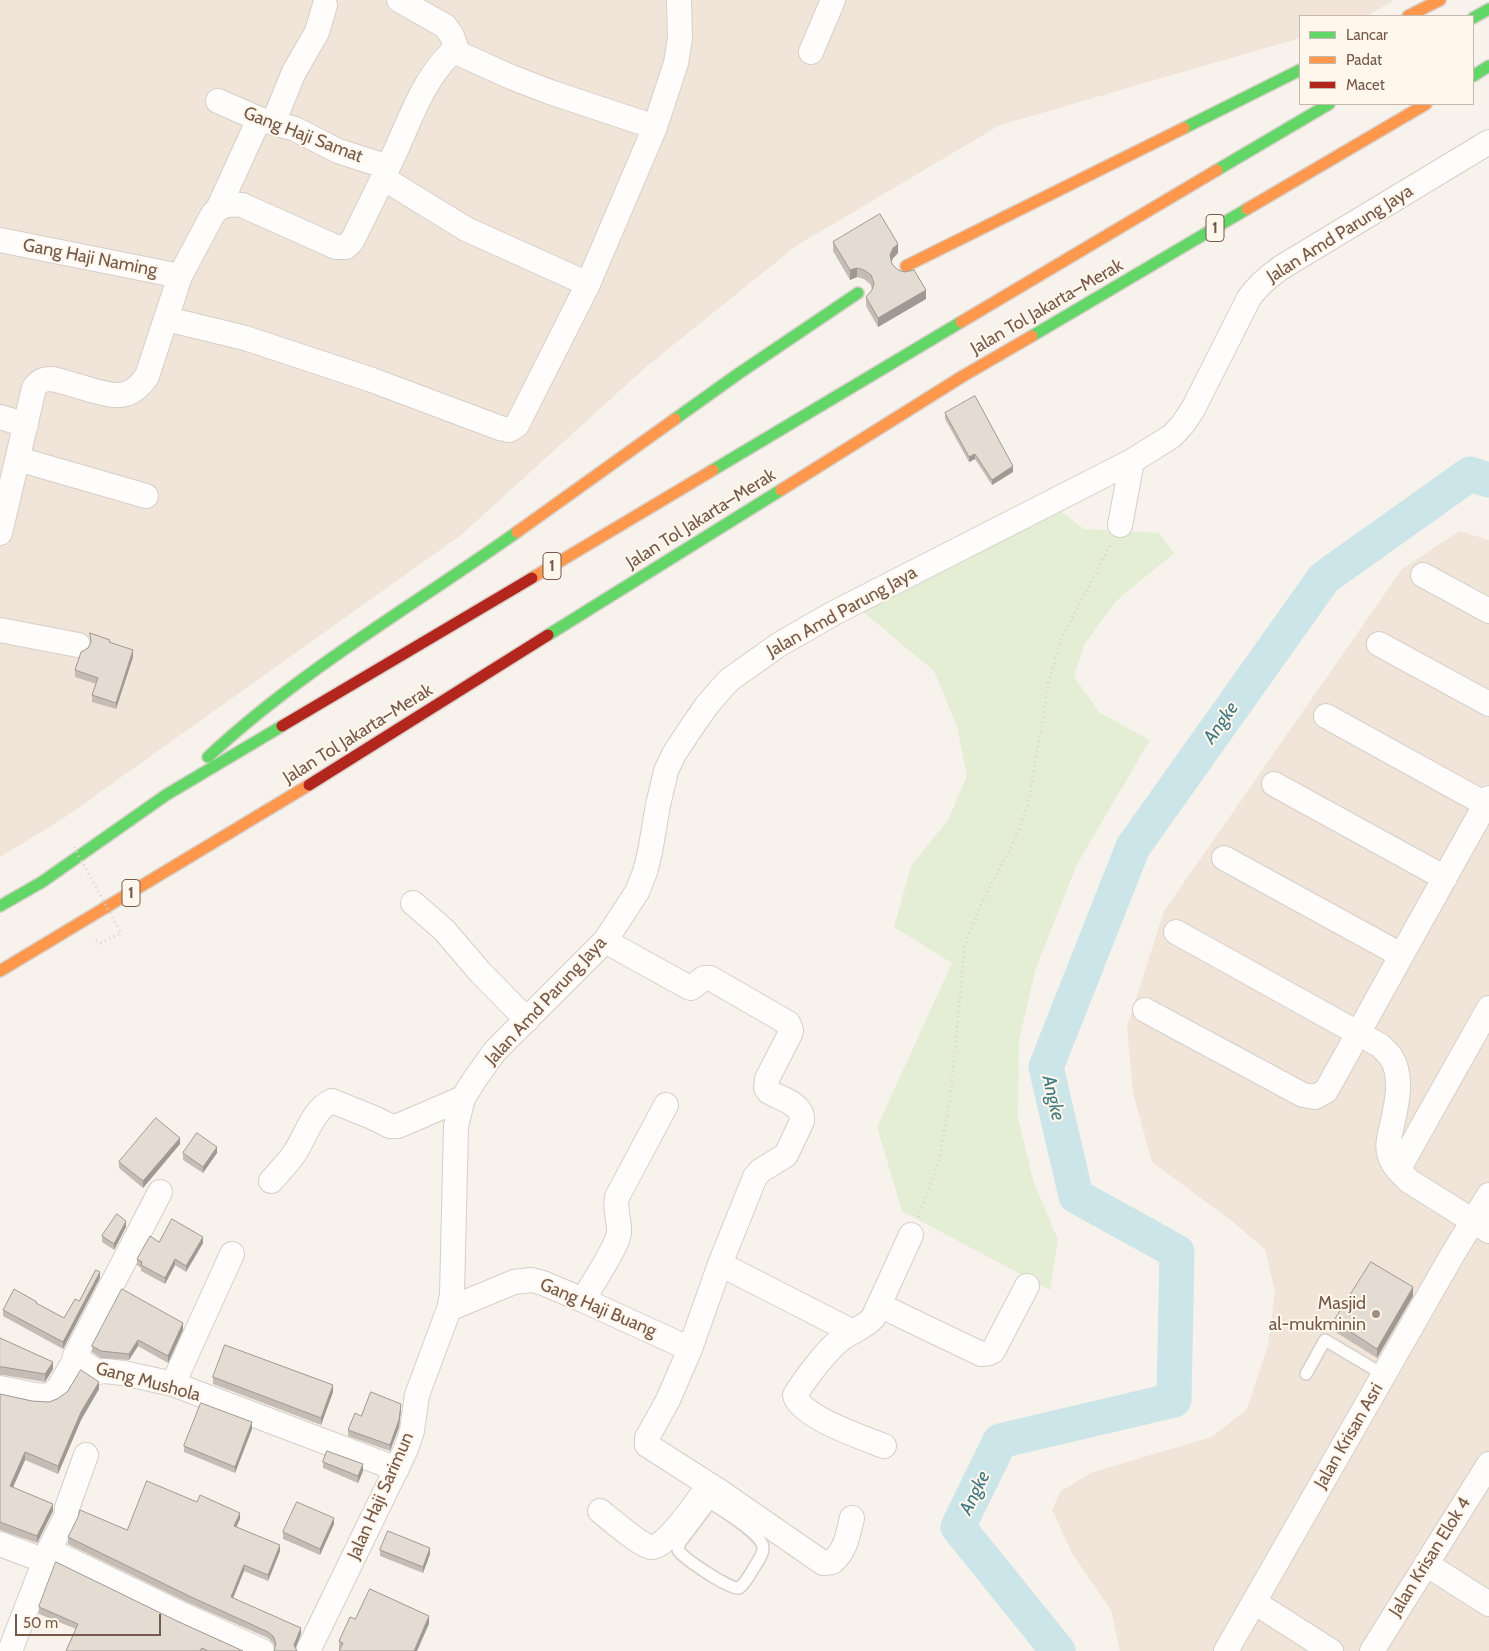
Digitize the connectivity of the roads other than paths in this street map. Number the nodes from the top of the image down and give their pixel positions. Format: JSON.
{"nodes":[{"id":1,"x":399,"y":0,"type":"edge"},
{"id":2,"x":679,"y":0,"type":"edge"},
{"id":3,"x":833,"y":0,"type":"edge"},
{"id":4,"x":1440,"y":0,"type":"edge"},
{"id":5,"x":325,"y":5,"type":"dead end"},
{"id":6,"x":1489,"y":9,"type":"edge"},
{"id":7,"x":1410,"y":15,"type":"edge"},
{"id":8,"x":1474,"y":17,"type":"edge"},
{"id":9,"x":812,"y":52,"type":"dead end"},
{"id":10,"x":458,"y":54,"type":"junction"},
{"id":11,"x":1489,"y":66,"type":"edge"},
{"id":12,"x":1299,"y":70,"type":"edge"},
{"id":13,"x":1474,"y":75,"type":"edge"},
{"id":14,"x":218,"y":101,"type":"dead end"},
{"id":15,"x":1327,"y":105,"type":"edge"},
{"id":16,"x":1424,"y":105,"type":"edge"},
{"id":17,"x":266,"y":121,"type":"junction"},
{"id":18,"x":655,"y":127,"type":"junction"},
{"id":19,"x":1486,"y":151,"type":"edge"},
{"id":20,"x":385,"y":172,"type":"junction"},
{"id":21,"x":218,"y":209,"type":"junction"},
{"id":22,"x":0,"y":240,"type":"edge"},
{"id":23,"x":906,"y":266,"type":"dead end"},
{"id":24,"x":180,"y":276,"type":"junction"},
{"id":25,"x":588,"y":284,"type":"junction"},
{"id":26,"x":858,"y":293,"type":"dead end"},
{"id":27,"x":167,"y":319,"type":"junction"},
{"id":28,"x":0,"y":417,"type":"edge"},
{"id":29,"x":26,"y":425,"type":"junction"},
{"id":30,"x":18,"y":459,"type":"junction"},
{"id":31,"x":1132,"y":460,"type":"junction"},
{"id":32,"x":146,"y":496,"type":"dead end"},
{"id":33,"x":1120,"y":525,"type":"road end"},
{"id":34,"x":0,"y":532,"type":"edge"},
{"id":35,"x":1423,"y":575,"type":"dead end"},
{"id":36,"x":1489,"y":611,"type":"edge"},
{"id":37,"x":0,"y":630,"type":"edge"},
{"id":38,"x":1379,"y":644,"type":"dead end"},
{"id":39,"x":78,"y":645,"type":"dead end"},
{"id":40,"x":1489,"y":704,"type":"edge"},
{"id":41,"x":1326,"y":716,"type":"dead end"},
{"id":42,"x":1274,"y":784,"type":"dead end"},
{"id":43,"x":166,"y":795,"type":"junction"},
{"id":44,"x":1488,"y":803,"type":"edge"},
{"id":45,"x":1224,"y":858,"type":"dead end"},
{"id":46,"x":1444,"y":878,"type":"junction"},
{"id":47,"x":413,"y":903,"type":"dead end"},
{"id":48,"x":0,"y":906,"type":"edge"},
{"id":49,"x":1176,"y":932,"type":"dead end"},
{"id":50,"x":604,"y":941,"type":"junction"},
{"id":51,"x":1401,"y":955,"type":"junction"},
{"id":52,"x":0,"y":971,"type":"edge"},
{"id":53,"x":1489,"y":1008,"type":"edge"},
{"id":54,"x":1145,"y":1010,"type":"dead end"},
{"id":55,"x":527,"y":1020,"type":"junction"},
{"id":56,"x":1358,"y":1033,"type":"junction"},
{"id":57,"x":463,"y":1098,"type":"junction"},
{"id":58,"x":666,"y":1105,"type":"dead end"},
{"id":59,"x":1398,"y":1170,"type":"junction"},
{"id":60,"x":271,"y":1181,"type":"dead end"},
{"id":61,"x":160,"y":1192,"type":"dead end"},
{"id":62,"x":1489,"y":1195,"type":"edge"},
{"id":63,"x":1481,"y":1226,"type":"edge"},
{"id":64,"x":911,"y":1235,"type":"road end"},
{"id":65,"x":232,"y":1254,"type":"dead end"},
{"id":66,"x":720,"y":1264,"type":"junction"},
{"id":67,"x":1027,"y":1286,"type":"dead end"},
{"id":68,"x":583,"y":1300,"type":"junction"},
{"id":69,"x":879,"y":1305,"type":"junction"},
{"id":70,"x":450,"y":1309,"type":"junction"},
{"id":71,"x":853,"y":1332,"type":"junction"},
{"id":72,"x":690,"y":1349,"type":"junction"},
{"id":73,"x":76,"y":1358,"type":"junction"},
{"id":74,"x":1306,"y":1374,"type":"dead end"},
{"id":75,"x":1384,"y":1375,"type":"junction"},
{"id":76,"x":172,"y":1384,"type":"junction"},
{"id":77,"x":0,"y":1388,"type":"edge"},
{"id":78,"x":884,"y":1446,"type":"dead end"},
{"id":79,"x":86,"y":1455,"type":"dead end"},
{"id":80,"x":1489,"y":1464,"type":"edge"},
{"id":81,"x":397,"y":1469,"type":"junction"},
{"id":82,"x":713,"y":1493,"type":"junction"},
{"id":83,"x":600,"y":1511,"type":"dead end"},
{"id":84,"x":852,"y":1518,"type":"dead end"},
{"id":85,"x":0,"y":1544,"type":"edge"},
{"id":86,"x":47,"y":1555,"type":"junction"},
{"id":87,"x":1426,"y":1564,"type":"junction"},
{"id":88,"x":1254,"y":1602,"type":"junction"},
{"id":89,"x":1489,"y":1604,"type":"edge"},
{"id":90,"x":10,"y":1651,"type":"edge"},
{"id":91,"x":262,"y":1651,"type":"edge"},
{"id":92,"x":308,"y":1651,"type":"edge"},
{"id":93,"x":1226,"y":1651,"type":"edge"},
{"id":94,"x":1331,"y":1651,"type":"edge"},
{"id":95,"x":1372,"y":1651,"type":"edge"}],
"edges":[{"from":1,"to":10,"type":"street"},
{"from":2,"to":18,"type":"street"},
{"from":3,"to":9,"type":"street"},
{"from":4,"to":7,"type":"highway"},
{"from":5,"to":17,"type":"street"},
{"from":6,"to":8,"type":"highway"},
{"from":10,"to":18,"type":"street"},
{"from":10,"to":20,"type":"street"},
{"from":11,"to":13,"type":"highway"},
{"from":12,"to":23,"type":"highway"},
{"from":14,"to":17,"type":"street","name":"Gang Haji Samat"},
{"from":15,"to":43,"type":"highway","name":"Jalan Tol Jakarta–Merak","number":"1"},
{"from":16,"to":52,"type":"highway","name":"Jalan Tol Jakarta–Merak","number":"1"},
{"from":17,"to":20,"type":"street","name":"Gang Haji Samat"},
{"from":17,"to":21,"type":"street"},
{"from":18,"to":25,"type":"street"},
{"from":19,"to":31,"type":"street","name":"Jalan Amd Parung Jaya"},
{"from":20,"to":21,"type":"street"},
{"from":20,"to":25,"type":"street","name":"Gang Haji Samat"},
{"from":21,"to":24,"type":"street"},
{"from":22,"to":24,"type":"street","name":"Gang Haji Naming"},
{"from":24,"to":27,"type":"street"},
{"from":25,"to":27,"type":"street"},
{"from":26,"to":43,"type":"highway"},
{"from":27,"to":29,"type":"street"},
{"from":28,"to":29,"type":"street"},
{"from":29,"to":30,"type":"street"},
{"from":30,"to":32,"type":"street"},
{"from":30,"to":34,"type":"street"},
{"from":31,"to":33,"type":"street"},
{"from":31,"to":50,"type":"street","name":"Jalan Amd Parung Jaya"},
{"from":35,"to":36,"type":"street"},
{"from":37,"to":39,"type":"street"},
{"from":38,"to":40,"type":"street"},
{"from":41,"to":44,"type":"street"},
{"from":42,"to":46,"type":"street"},
{"from":43,"to":48,"type":"highway","name":"Jalan Tol Jakarta–Merak","number":"1"},
{"from":44,"to":46,"type":"street"},
{"from":45,"to":51,"type":"street"},
{"from":46,"to":51,"type":"street"},
{"from":47,"to":55,"type":"street"},
{"from":49,"to":56,"type":"street"},
{"from":50,"to":55,"type":"street","name":"Jalan Amd Parung Jaya"},
{"from":50,"to":66,"type":"street"},
{"from":51,"to":56,"type":"street"},
{"from":53,"to":59,"type":"street"},
{"from":54,"to":56,"type":"street"},
{"from":55,"to":57,"type":"street","name":"Jalan Amd Parung Jaya"},
{"from":56,"to":59,"type":"street"},
{"from":57,"to":60,"type":"street"},
{"from":57,"to":70,"type":"street","name":"Jalan Amd Parung Jaya"},
{"from":58,"to":68,"type":"street"},
{"from":59,"to":63,"type":"street"},
{"from":61,"to":73,"type":"street","name":"Gang Mushola"},
{"from":62,"to":63,"type":"street","name":"Jalan Krisan Asri"},
{"from":63,"to":75,"type":"street","name":"Jalan Krisan Asri"},
{"from":64,"to":69,"type":"street"},
{"from":65,"to":76,"type":"street"},
{"from":66,"to":71,"type":"street"},
{"from":66,"to":72,"type":"street"},
{"from":67,"to":69,"type":"street"},
{"from":68,"to":70,"type":"street","name":"Gang Haji Buang"},
{"from":68,"to":72,"type":"street","name":"Gang Haji Buang"},
{"from":69,"to":71,"type":"street"},
{"from":70,"to":81,"type":"street","name":"Jalan Haji Sarimun"},
{"from":71,"to":78,"type":"street"},
{"from":72,"to":82,"type":"street"},
{"from":73,"to":76,"type":"street","name":"Gang Mushola"},
{"from":73,"to":77,"type":"street"},
{"from":74,"to":75,"type":"lane"},
{"from":75,"to":88,"type":"street","name":"Jalan Krisan Asri"},
{"from":76,"to":81,"type":"street","name":"Gang Mushola"},
{"from":79,"to":86,"type":"street"},
{"from":80,"to":87,"type":"street","name":"Jalan Krisan Elok 4"},
{"from":81,"to":92,"type":"street","name":"Jalan Haji Sarimun"},
{"from":82,"to":82,"type":"lane"},
{"from":82,"to":83,"type":"street"},
{"from":82,"to":84,"type":"street"},
{"from":85,"to":86,"type":"street"},
{"from":86,"to":90,"type":"street"},
{"from":86,"to":91,"type":"street"},
{"from":87,"to":89,"type":"street"},
{"from":87,"to":95,"type":"street","name":"Jalan Krisan Elok 4"},
{"from":88,"to":93,"type":"street","name":"Jalan Krisan Asri"},
{"from":88,"to":94,"type":"street"}]}
